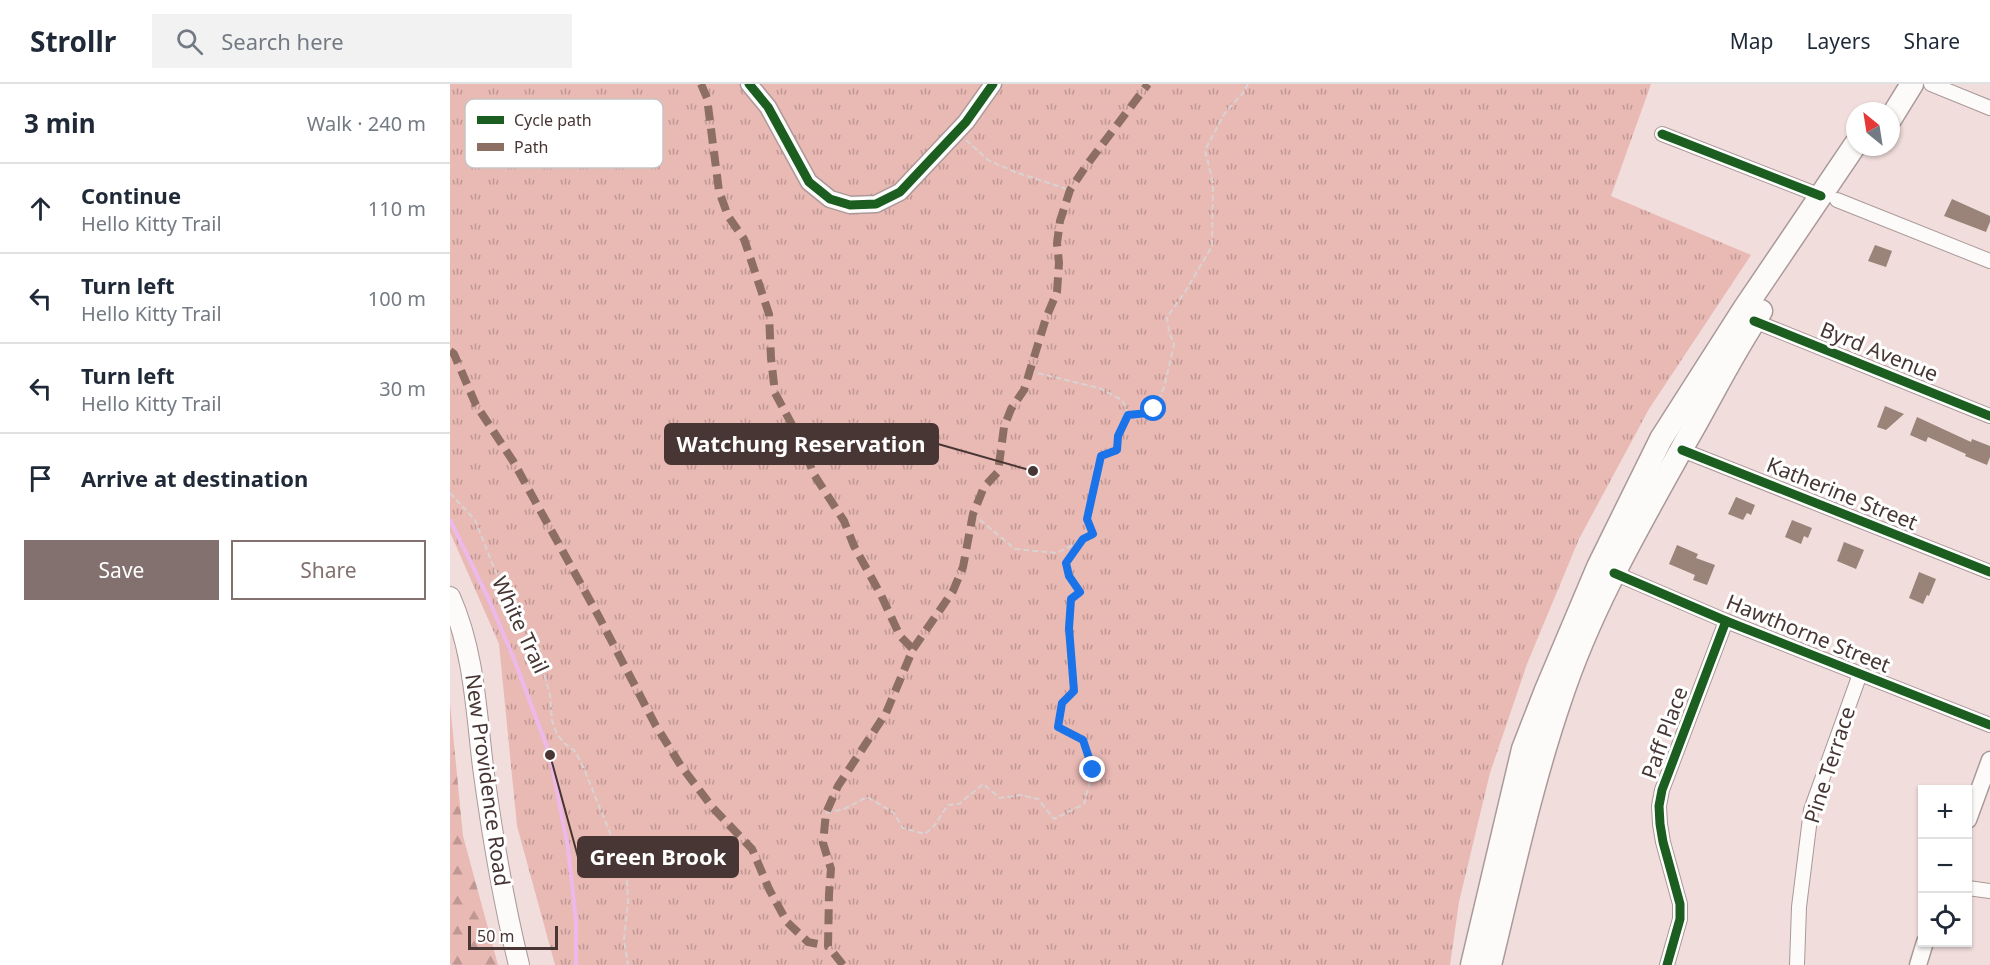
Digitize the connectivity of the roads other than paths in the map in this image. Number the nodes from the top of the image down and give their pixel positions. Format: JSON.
{"nodes":[{"id":1,"x":749,"y":84,"type":"edge"},
{"id":2,"x":993,"y":84,"type":"edge"},
{"id":3,"x":1894,"y":84,"type":"edge"},
{"id":4,"x":1912,"y":84,"type":"edge"},
{"id":5,"x":1931,"y":84,"type":"edge"},
{"id":6,"x":1883,"y":102,"type":"edge"},
{"id":7,"x":1900,"y":103,"type":"edge"},
{"id":8,"x":1990,"y":108,"type":"edge"},
{"id":9,"x":1662,"y":134,"type":"dead end"},
{"id":10,"x":1850,"y":156,"type":"edge"},
{"id":11,"x":1864,"y":156,"type":"edge"},
{"id":12,"x":1829,"y":198,"type":"junction"},
{"id":13,"x":1990,"y":261,"type":"edge"},
{"id":14,"x":1754,"y":321,"type":"junction"},
{"id":15,"x":1990,"y":416,"type":"edge"},
{"id":16,"x":1682,"y":450,"type":"junction"},
{"id":17,"x":1990,"y":572,"type":"edge"},
{"id":18,"x":1614,"y":573,"type":"junction"},
{"id":19,"x":450,"y":597,"type":"edge"},
{"id":20,"x":1726,"y":621,"type":"junction"},
{"id":21,"x":1860,"y":674,"type":"junction"},
{"id":22,"x":1990,"y":725,"type":"edge"},
{"id":23,"x":1990,"y":760,"type":"edge"},
{"id":24,"x":1972,"y":809,"type":"edge"},
{"id":25,"x":1972,"y":889,"type":"edge"},
{"id":26,"x":1990,"y":891,"type":"edge"},
{"id":27,"x":1923,"y":947,"type":"edge"},
{"id":28,"x":519,"y":965,"type":"edge"},
{"id":29,"x":1472,"y":965,"type":"edge"},
{"id":30,"x":1490,"y":965,"type":"edge"},
{"id":31,"x":1668,"y":965,"type":"edge"},
{"id":32,"x":1797,"y":965,"type":"edge"},
{"id":33,"x":1918,"y":965,"type":"edge"}],
"edges":[{"from":1,"to":2,"type":"street"},
{"from":3,"to":6,"type":"highway"},
{"from":4,"to":7,"type":"highway"},
{"from":5,"to":8,"type":"street"},
{"from":9,"to":12,"type":"street"},
{"from":10,"to":12,"type":"highway"},
{"from":11,"to":12,"type":"highway"},
{"from":12,"to":13,"type":"street"},
{"from":12,"to":14,"type":"highway"},
{"from":12,"to":29,"type":"highway"},
{"from":14,"to":15,"type":"street","name":"Byrd Avenue"},
{"from":14,"to":16,"type":"highway"},
{"from":16,"to":17,"type":"street","name":"Katherine Street"},
{"from":16,"to":18,"type":"highway"},
{"from":18,"to":20,"type":"street","name":"Hawthorne Street"},
{"from":18,"to":30,"type":"highway"},
{"from":19,"to":28,"type":"main road","name":"New Providence Road"},
{"from":20,"to":21,"type":"street","name":"Hawthorne Street"},
{"from":20,"to":31,"type":"street","name":"Paff Place"},
{"from":21,"to":22,"type":"street","name":"Hawthorne Street"},
{"from":21,"to":32,"type":"street","name":"Pine Terrace"},
{"from":23,"to":24,"type":"street"},
{"from":25,"to":26,"type":"street"},
{"from":27,"to":33,"type":"street"}]}
